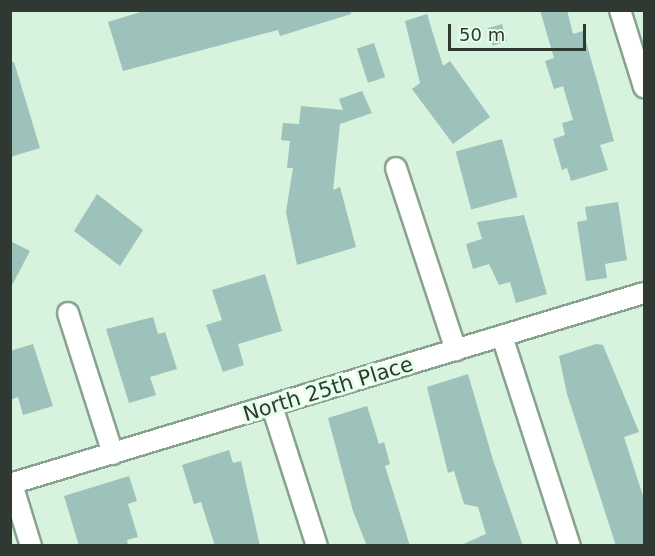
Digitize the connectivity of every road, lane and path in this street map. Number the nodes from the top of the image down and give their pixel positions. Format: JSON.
{"nodes":[{"id":1,"x":620,"y":10,"type":"edge"},
{"id":2,"x":645,"y":87,"type":"edge"},
{"id":3,"x":396,"y":168,"type":"dead end"},
{"id":4,"x":645,"y":293,"type":"edge"},
{"id":5,"x":68,"y":313,"type":"dead end"},
{"id":6,"x":502,"y":336,"type":"junction"},
{"id":7,"x":456,"y":350,"type":"junction"},
{"id":8,"x":272,"y":406,"type":"junction"},
{"id":9,"x":113,"y":454,"type":"junction"},
{"id":10,"x":11,"y":484,"type":"edge"},
{"id":11,"x":31,"y":546,"type":"edge"},
{"id":12,"x":317,"y":546,"type":"edge"},
{"id":13,"x":570,"y":546,"type":"edge"}],
"edges":[{"from":1,"to":2,"type":"street"},
{"from":3,"to":7,"type":"street"},
{"from":4,"to":6,"type":"street","name":"North 25th Place"},
{"from":5,"to":9,"type":"street"},
{"from":6,"to":7,"type":"street","name":"North 25th Place"},
{"from":6,"to":13,"type":"street"},
{"from":7,"to":8,"type":"street","name":"North 25th Place"},
{"from":8,"to":9,"type":"street","name":"North 25th Place"},
{"from":8,"to":12,"type":"street"},
{"from":9,"to":10,"type":"street","name":"North 25th Place"},
{"from":10,"to":11,"type":"street"}]}
